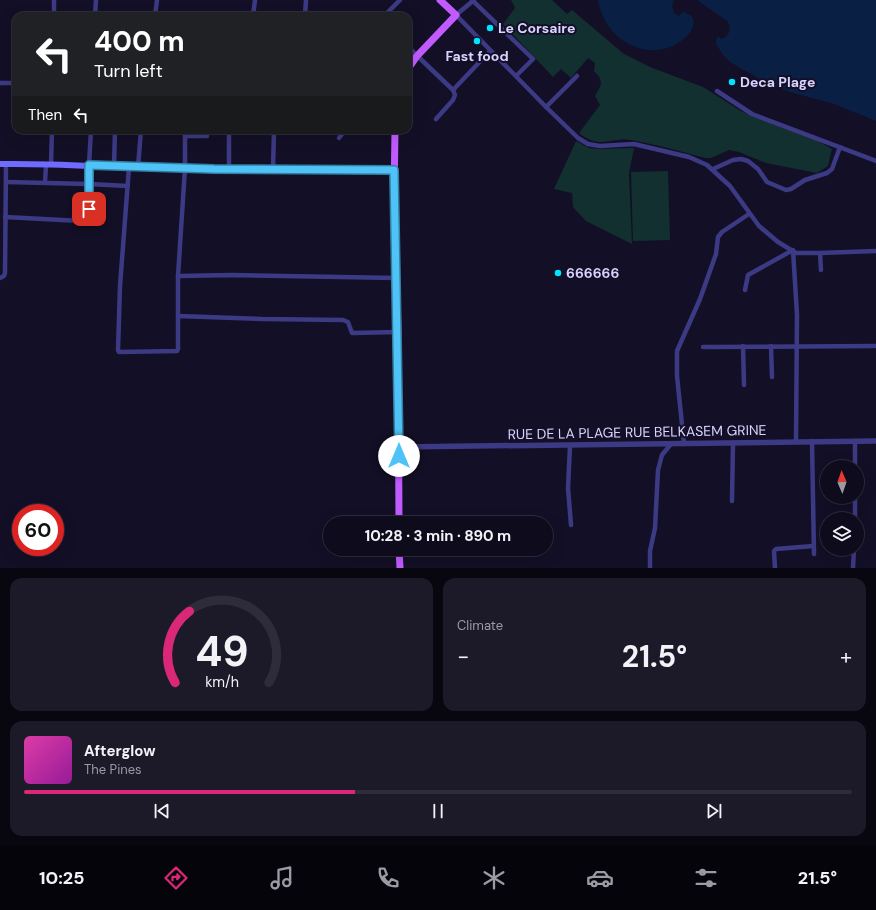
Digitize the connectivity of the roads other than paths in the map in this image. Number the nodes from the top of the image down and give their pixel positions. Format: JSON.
{"nodes":[{"id":1,"x":54,"y":0,"type":"edge"},
{"id":2,"x":96,"y":0,"type":"edge"},
{"id":3,"x":157,"y":0,"type":"edge"},
{"id":4,"x":255,"y":0,"type":"edge"},
{"id":5,"x":306,"y":0,"type":"edge"},
{"id":6,"x":400,"y":0,"type":"edge"},
{"id":7,"x":440,"y":0,"type":"edge"},
{"id":8,"x":473,"y":0,"type":"edge"},
{"id":9,"x":54,"y":12,"type":"edge"},
{"id":10,"x":95,"y":12,"type":"edge"},
{"id":11,"x":156,"y":12,"type":"edge"},
{"id":12,"x":254,"y":12,"type":"edge"},
{"id":13,"x":305,"y":12,"type":"edge"},
{"id":14,"x":388,"y":12,"type":"edge"},
{"id":15,"x":456,"y":15,"type":"junction"},
{"id":16,"x":412,"y":51,"type":"edge"},
{"id":17,"x":490,"y":51,"type":"junction"},
{"id":18,"x":417,"y":56,"type":"junction"},
{"id":19,"x":412,"y":63,"type":"edge"},
{"id":20,"x":516,"y":76,"type":"junction"},
{"id":21,"x":577,"y":76,"type":"dead end"},
{"id":22,"x":0,"y":83,"type":"edge"},
{"id":23,"x":12,"y":83,"type":"edge"},
{"id":24,"x":452,"y":90,"type":"junction"},
{"id":25,"x":717,"y":91,"type":"dead end"},
{"id":26,"x":546,"y":107,"type":"junction"},
{"id":27,"x":436,"y":119,"type":"dead end"},
{"id":28,"x":52,"y":134,"type":"edge"},
{"id":29,"x":90,"y":134,"type":"edge"},
{"id":30,"x":115,"y":134,"type":"edge"},
{"id":31,"x":141,"y":134,"type":"edge"},
{"id":32,"x":229,"y":134,"type":"edge"},
{"id":33,"x":274,"y":134,"type":"edge"},
{"id":34,"x":342,"y":134,"type":"edge"},
{"id":35,"x":395,"y":134,"type":"edge"},
{"id":36,"x":185,"y":136,"type":"joint"},
{"id":37,"x":208,"y":136,"type":"dead end"},
{"id":38,"x":339,"y":138,"type":"dead end"},
{"id":39,"x":840,"y":147,"type":"junction"},
{"id":40,"x":876,"y":161,"type":"edge"},
{"id":41,"x":3,"y":164,"type":"edge"},
{"id":42,"x":48,"y":164,"type":"junction"},
{"id":43,"x":89,"y":165,"type":"junction"},
{"id":44,"x":114,"y":166,"type":"junction"},
{"id":45,"x":129,"y":167,"type":"junction"},
{"id":46,"x":138,"y":167,"type":"junction"},
{"id":47,"x":185,"y":168,"type":"junction"},
{"id":48,"x":229,"y":169,"type":"junction"},
{"id":49,"x":273,"y":170,"type":"junction"},
{"id":50,"x":394,"y":170,"type":"junction"},
{"id":51,"x":713,"y":170,"type":"junction"},
{"id":52,"x":6,"y":182,"type":"junction"},
{"id":53,"x":46,"y":183,"type":"junction"},
{"id":54,"x":89,"y":184,"type":"junction"},
{"id":55,"x":128,"y":186,"type":"junction"},
{"id":56,"x":749,"y":214,"type":"junction"},
{"id":57,"x":5,"y":218,"type":"junction"},
{"id":58,"x":88,"y":221,"type":"junction"},
{"id":59,"x":100,"y":222,"type":"dead end"},
{"id":60,"x":792,"y":250,"type":"junction"},
{"id":61,"x":876,"y":252,"type":"edge"},
{"id":62,"x":820,"y":253,"type":"junction"},
{"id":63,"x":821,"y":270,"type":"dead end"},
{"id":64,"x":178,"y":276,"type":"junction"},
{"id":65,"x":0,"y":278,"type":"edge"},
{"id":66,"x":397,"y":278,"type":"junction"},
{"id":67,"x":745,"y":290,"type":"dead end"},
{"id":68,"x":178,"y":316,"type":"junction"},
{"id":69,"x":398,"y":332,"type":"junction"},
{"id":70,"x":744,"y":346,"type":"junction"},
{"id":71,"x":771,"y":346,"type":"junction"},
{"id":72,"x":797,"y":346,"type":"junction"},
{"id":73,"x":876,"y":346,"type":"edge"},
{"id":74,"x":703,"y":347,"type":"dead end"},
{"id":75,"x":772,"y":377,"type":"dead end"},
{"id":76,"x":744,"y":385,"type":"dead end"},
{"id":77,"x":796,"y":441,"type":"junction"},
{"id":78,"x":812,"y":441,"type":"junction"},
{"id":79,"x":854,"y":441,"type":"junction"},
{"id":80,"x":876,"y":441,"type":"edge"},
{"id":81,"x":733,"y":443,"type":"junction"},
{"id":82,"x":671,"y":444,"type":"junction"},
{"id":83,"x":684,"y":444,"type":"junction"},
{"id":84,"x":570,"y":446,"type":"junction"},
{"id":85,"x":399,"y":447,"type":"junction"},
{"id":86,"x":854,"y":460,"type":"edge"},
{"id":87,"x":732,"y":501,"type":"dead end"},
{"id":88,"x":399,"y":516,"type":"edge"},
{"id":89,"x":571,"y":525,"type":"dead end"},
{"id":90,"x":813,"y":546,"type":"junction"},
{"id":91,"x":814,"y":554,"type":"dead end"},
{"id":92,"x":400,"y":556,"type":"edge"},
{"id":93,"x":854,"y":556,"type":"edge"},
{"id":94,"x":400,"y":568,"type":"edge"},
{"id":95,"x":650,"y":568,"type":"edge"},
{"id":96,"x":775,"y":568,"type":"edge"},
{"id":97,"x":853,"y":568,"type":"edge"}],
"edges":[{"from":1,"to":9,"type":"street"},
{"from":2,"to":10,"type":"street"},
{"from":3,"to":11,"type":"street"},
{"from":4,"to":12,"type":"street"},
{"from":5,"to":13,"type":"street"},
{"from":6,"to":14,"type":"street"},
{"from":7,"to":15,"type":"main road"},
{"from":8,"to":15,"type":"street"},
{"from":8,"to":20,"type":"street"},
{"from":15,"to":17,"type":"street"},
{"from":15,"to":18,"type":"main road"},
{"from":16,"to":18,"type":"street"},
{"from":17,"to":20,"type":"street"},
{"from":17,"to":24,"type":"street"},
{"from":18,"to":19,"type":"main road"},
{"from":18,"to":24,"type":"street"},
{"from":20,"to":26,"type":"street"},
{"from":21,"to":26,"type":"street"},
{"from":22,"to":23,"type":"street"},
{"from":24,"to":27,"type":"street"},
{"from":25,"to":39,"type":"street"},
{"from":26,"to":51,"type":"street"},
{"from":28,"to":42,"type":"street"},
{"from":29,"to":43,"type":"street"},
{"from":30,"to":44,"type":"street"},
{"from":31,"to":46,"type":"street"},
{"from":32,"to":48,"type":"street"},
{"from":33,"to":49,"type":"street"},
{"from":34,"to":38,"type":"street"},
{"from":35,"to":50,"type":"main road"},
{"from":36,"to":37,"type":"street"},
{"from":36,"to":47,"type":"street"},
{"from":39,"to":40,"type":"street"},
{"from":39,"to":51,"type":"street"},
{"from":41,"to":42,"type":"main road"},
{"from":41,"to":52,"type":"street"},
{"from":42,"to":43,"type":"main road"},
{"from":42,"to":53,"type":"street"},
{"from":43,"to":44,"type":"main road"},
{"from":43,"to":54,"type":"street"},
{"from":44,"to":45,"type":"main road"},
{"from":45,"to":46,"type":"main road"},
{"from":45,"to":55,"type":"street"},
{"from":46,"to":47,"type":"main road"},
{"from":47,"to":48,"type":"main road"},
{"from":47,"to":64,"type":"street"},
{"from":48,"to":49,"type":"main road"},
{"from":49,"to":50,"type":"main road"},
{"from":50,"to":66,"type":"main road"},
{"from":51,"to":56,"type":"street"},
{"from":52,"to":53,"type":"street"},
{"from":52,"to":57,"type":"street"},
{"from":53,"to":54,"type":"street"},
{"from":54,"to":55,"type":"street"},
{"from":54,"to":58,"type":"street"},
{"from":55,"to":68,"type":"street"},
{"from":56,"to":60,"type":"street"},
{"from":56,"to":83,"type":"street"},
{"from":57,"to":58,"type":"street"},
{"from":57,"to":65,"type":"street"},
{"from":58,"to":59,"type":"street"},
{"from":60,"to":62,"type":"street"},
{"from":60,"to":67,"type":"street"},
{"from":60,"to":72,"type":"street"},
{"from":61,"to":62,"type":"street"},
{"from":62,"to":63,"type":"street"},
{"from":64,"to":66,"type":"street"},
{"from":64,"to":68,"type":"street"},
{"from":66,"to":69,"type":"main road"},
{"from":68,"to":69,"type":"street"},
{"from":69,"to":85,"type":"main road"},
{"from":70,"to":71,"type":"street"},
{"from":70,"to":74,"type":"street"},
{"from":70,"to":76,"type":"street"},
{"from":71,"to":72,"type":"street"},
{"from":71,"to":75,"type":"street"},
{"from":72,"to":73,"type":"street"},
{"from":72,"to":77,"type":"street"},
{"from":77,"to":78,"type":"street","name":"RUE DE LA PLAGE RUE BELKASEM GRINE"},
{"from":77,"to":81,"type":"street","name":"RUE DE LA PLAGE RUE BELKASEM GRINE"},
{"from":78,"to":79,"type":"street","name":"RUE DE LA PLAGE RUE BELKASEM GRINE"},
{"from":78,"to":90,"type":"street"},
{"from":79,"to":80,"type":"street","name":"RUE DE LA PLAGE RUE BELKASEM GRINE"},
{"from":79,"to":86,"type":"street"},
{"from":81,"to":83,"type":"street","name":"RUE DE LA PLAGE RUE BELKASEM GRINE"},
{"from":81,"to":87,"type":"street"},
{"from":82,"to":83,"type":"street","name":"RUE DE LA PLAGE RUE BELKASEM GRINE"},
{"from":82,"to":84,"type":"street","name":"RUE DE LA PLAGE RUE BELKASEM GRINE"},
{"from":82,"to":95,"type":"street"},
{"from":84,"to":85,"type":"street","name":"RUE DE LA PLAGE RUE BELKASEM GRINE"},
{"from":84,"to":89,"type":"street"},
{"from":85,"to":88,"type":"main road"},
{"from":90,"to":91,"type":"street"},
{"from":90,"to":96,"type":"street"},
{"from":92,"to":94,"type":"main road"},
{"from":93,"to":97,"type":"street"}]}
